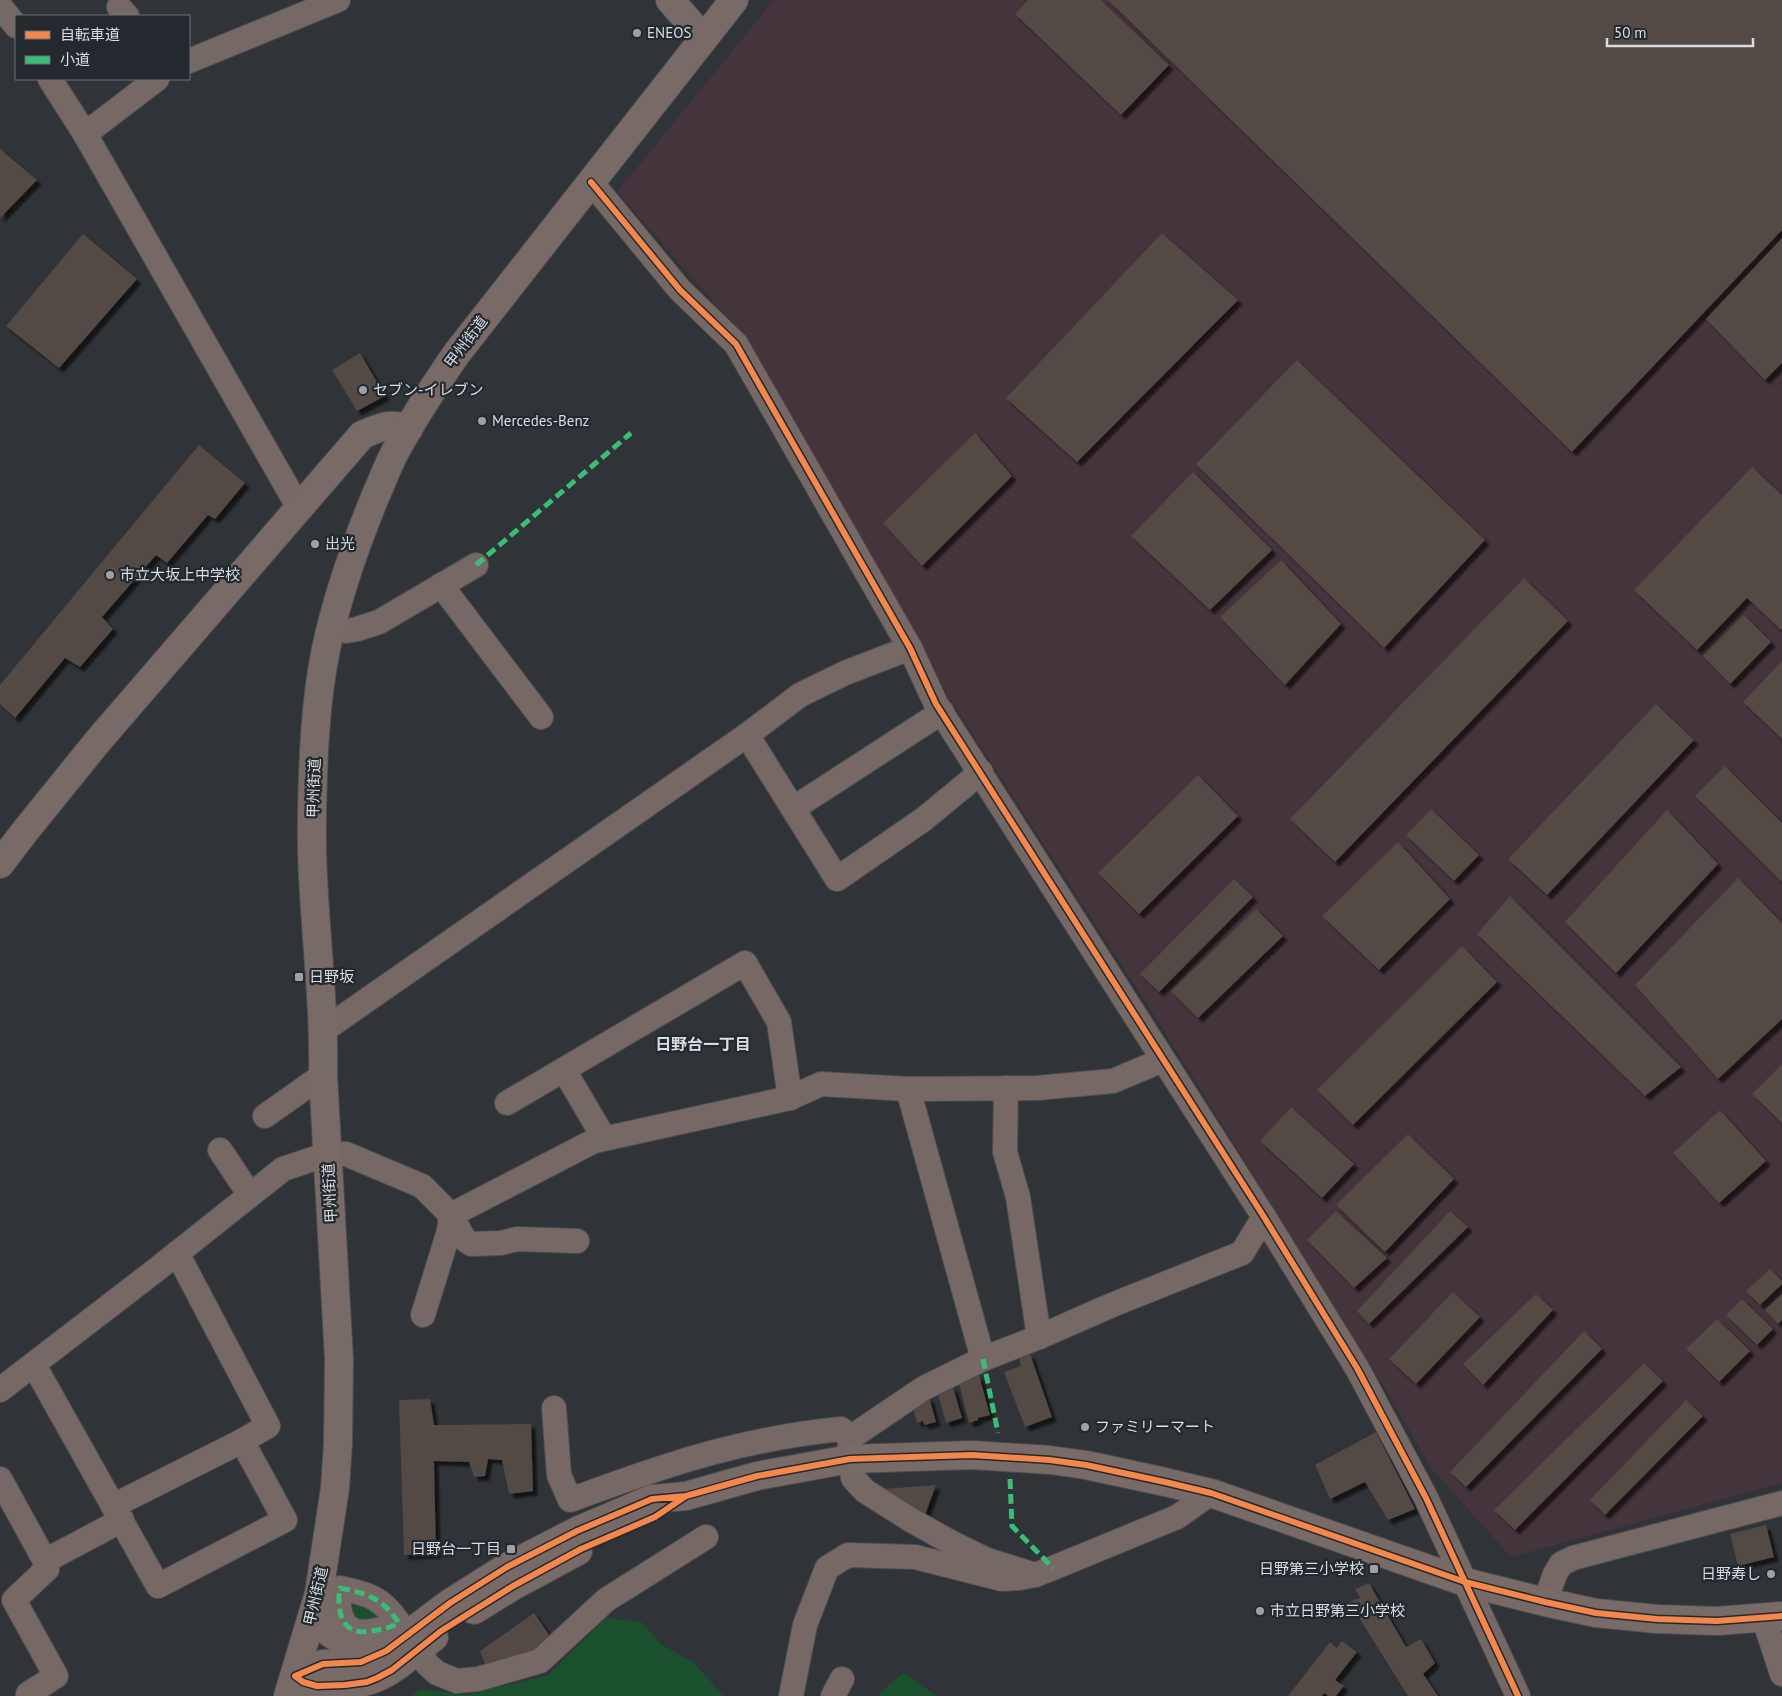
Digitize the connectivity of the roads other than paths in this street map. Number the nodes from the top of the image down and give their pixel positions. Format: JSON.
{"nodes":[{"id":1,"x":338,"y":0,"type":"edge"},
{"id":2,"x":670,"y":0,"type":"edge"},
{"id":3,"x":734,"y":0,"type":"edge"},
{"id":4,"x":0,"y":6,"type":"edge"},
{"id":5,"x":15,"y":25,"type":"edge"},
{"id":6,"x":704,"y":38,"type":"junction"},
{"id":7,"x":190,"y":61,"type":"edge"},
{"id":8,"x":51,"y":80,"type":"edge"},
{"id":9,"x":156,"y":80,"type":"edge"},
{"id":10,"x":85,"y":134,"type":"junction"},
{"id":11,"x":591,"y":182,"type":"junction"},
{"id":12,"x":409,"y":428,"type":"junction"},
{"id":13,"x":299,"y":508,"type":"junction"},
{"id":14,"x":476,"y":565,"type":"dead end"},
{"id":15,"x":442,"y":585,"type":"junction"},
{"id":16,"x":332,"y":627,"type":"junction"},
{"id":17,"x":910,"y":648,"type":"junction"},
{"id":18,"x":942,"y":712,"type":"junction"},
{"id":19,"x":541,"y":717,"type":"dead end"},
{"id":20,"x":747,"y":735,"type":"junction"},
{"id":21,"x":981,"y":772,"type":"junction"},
{"id":22,"x":794,"y":808,"type":"junction"},
{"id":23,"x":5,"y":847,"type":"edge"},
{"id":24,"x":324,"y":1030,"type":"junction"},
{"id":25,"x":1163,"y":1060,"type":"junction"},
{"id":26,"x":564,"y":1070,"type":"junction"},
{"id":27,"x":323,"y":1076,"type":"junction"},
{"id":28,"x":1006,"y":1088,"type":"junction"},
{"id":29,"x":908,"y":1089,"type":"junction"},
{"id":30,"x":790,"y":1098,"type":"junction"},
{"id":31,"x":507,"y":1103,"type":"dead end"},
{"id":32,"x":265,"y":1116,"type":"dead end"},
{"id":33,"x":604,"y":1138,"type":"junction"},
{"id":34,"x":220,"y":1150,"type":"dead end"},
{"id":35,"x":328,"y":1154,"type":"junction"},
{"id":36,"x":250,"y":1195,"type":"junction"},
{"id":37,"x":451,"y":1215,"type":"junction"},
{"id":38,"x":1264,"y":1217,"type":"junction"},
{"id":39,"x":577,"y":1241,"type":"dead end"},
{"id":40,"x":177,"y":1253,"type":"junction"},
{"id":41,"x":423,"y":1315,"type":"dead end"},
{"id":42,"x":1039,"y":1337,"type":"junction"},
{"id":43,"x":983,"y":1359,"type":"junction"},
{"id":44,"x":34,"y":1365,"type":"junction"},
{"id":45,"x":0,"y":1390,"type":"edge"},
{"id":46,"x":554,"y":1408,"type":"dead end"},
{"id":47,"x":242,"y":1440,"type":"junction"},
{"id":48,"x":850,"y":1449,"type":"junction"},
{"id":49,"x":0,"y":1479,"type":"edge"},
{"id":50,"x":1211,"y":1494,"type":"junction"},
{"id":51,"x":1782,"y":1503,"type":"edge"},
{"id":52,"x":118,"y":1513,"type":"junction"},
{"id":53,"x":706,"y":1537,"type":"dead end"},
{"id":54,"x":45,"y":1561,"type":"junction"},
{"id":55,"x":1035,"y":1575,"type":"junction"},
{"id":56,"x":1465,"y":1582,"type":"junction"},
{"id":57,"x":319,"y":1593,"type":"junction"},
{"id":58,"x":1545,"y":1602,"type":"junction"},
{"id":59,"x":1773,"y":1618,"type":"edge"},
{"id":60,"x":407,"y":1636,"type":"junction"},
{"id":61,"x":1782,"y":1674,"type":"edge"},
{"id":62,"x":292,"y":1686,"type":"edge"},
{"id":63,"x":29,"y":1696,"type":"edge"},
{"id":64,"x":791,"y":1696,"type":"edge"},
{"id":65,"x":1518,"y":1696,"type":"edge"}],
"edges":[{"from":1,"to":7,"type":"street"},
{"from":2,"to":6,"type":"street"},
{"from":3,"to":6,"type":"street","name":"甲州街道"},
{"from":4,"to":5,"type":"street"},
{"from":6,"to":11,"type":"street","name":"甲州街道"},
{"from":8,"to":10,"type":"street"},
{"from":9,"to":10,"type":"street"},
{"from":10,"to":13,"type":"street"},
{"from":11,"to":12,"type":"street","name":"甲州街道"},
{"from":11,"to":17,"type":"street"},
{"from":12,"to":13,"type":"street"},
{"from":12,"to":16,"type":"street","name":"甲州街道"},
{"from":13,"to":23,"type":"street"},
{"from":14,"to":15,"type":"street"},
{"from":15,"to":16,"type":"street"},
{"from":15,"to":19,"type":"street"},
{"from":16,"to":24,"type":"street","name":"甲州街道"},
{"from":17,"to":18,"type":"street"},
{"from":17,"to":20,"type":"street"},
{"from":18,"to":21,"type":"street"},
{"from":18,"to":22,"type":"street"},
{"from":20,"to":22,"type":"street"},
{"from":20,"to":24,"type":"street"},
{"from":21,"to":22,"type":"street"},
{"from":21,"to":25,"type":"street"},
{"from":24,"to":27,"type":"street","name":"甲州街道"},
{"from":25,"to":28,"type":"street"},
{"from":25,"to":38,"type":"street"},
{"from":26,"to":30,"type":"street"},
{"from":26,"to":31,"type":"street"},
{"from":26,"to":33,"type":"street"},
{"from":27,"to":32,"type":"street"},
{"from":27,"to":35,"type":"street","name":"甲州街道"},
{"from":28,"to":29,"type":"street"},
{"from":28,"to":42,"type":"street"},
{"from":29,"to":30,"type":"street"},
{"from":29,"to":43,"type":"street"},
{"from":30,"to":33,"type":"street"},
{"from":33,"to":37,"type":"street"},
{"from":34,"to":36,"type":"street"},
{"from":35,"to":36,"type":"street"},
{"from":35,"to":37,"type":"street"},
{"from":35,"to":57,"type":"street","name":"甲州街道"},
{"from":36,"to":40,"type":"street"},
{"from":37,"to":39,"type":"street"},
{"from":37,"to":41,"type":"street"},
{"from":38,"to":42,"type":"street"},
{"from":38,"to":56,"type":"street"},
{"from":40,"to":44,"type":"street"},
{"from":40,"to":47,"type":"street"},
{"from":42,"to":43,"type":"street"},
{"from":43,"to":48,"type":"street"},
{"from":44,"to":45,"type":"street"},
{"from":44,"to":52,"type":"street"},
{"from":46,"to":48,"type":"street"},
{"from":47,"to":52,"type":"street"},
{"from":47,"to":52,"type":"street"},
{"from":48,"to":50,"type":"street"},
{"from":48,"to":55,"type":"street"},
{"from":48,"to":60,"type":"street"},
{"from":49,"to":54,"type":"street"},
{"from":50,"to":55,"type":"street"},
{"from":50,"to":56,"type":"street"},
{"from":51,"to":58,"type":"street"},
{"from":52,"to":54,"type":"street"},
{"from":53,"to":60,"type":"street"},
{"from":54,"to":63,"type":"street"},
{"from":55,"to":64,"type":"street"},
{"from":56,"to":58,"type":"street"},
{"from":56,"to":65,"type":"street"},
{"from":57,"to":60,"type":"street"},
{"from":57,"to":62,"type":"street","name":"甲州街道"},
{"from":58,"to":59,"type":"street"},
{"from":59,"to":61,"type":"street"},
{"from":60,"to":62,"type":"street"}]}
